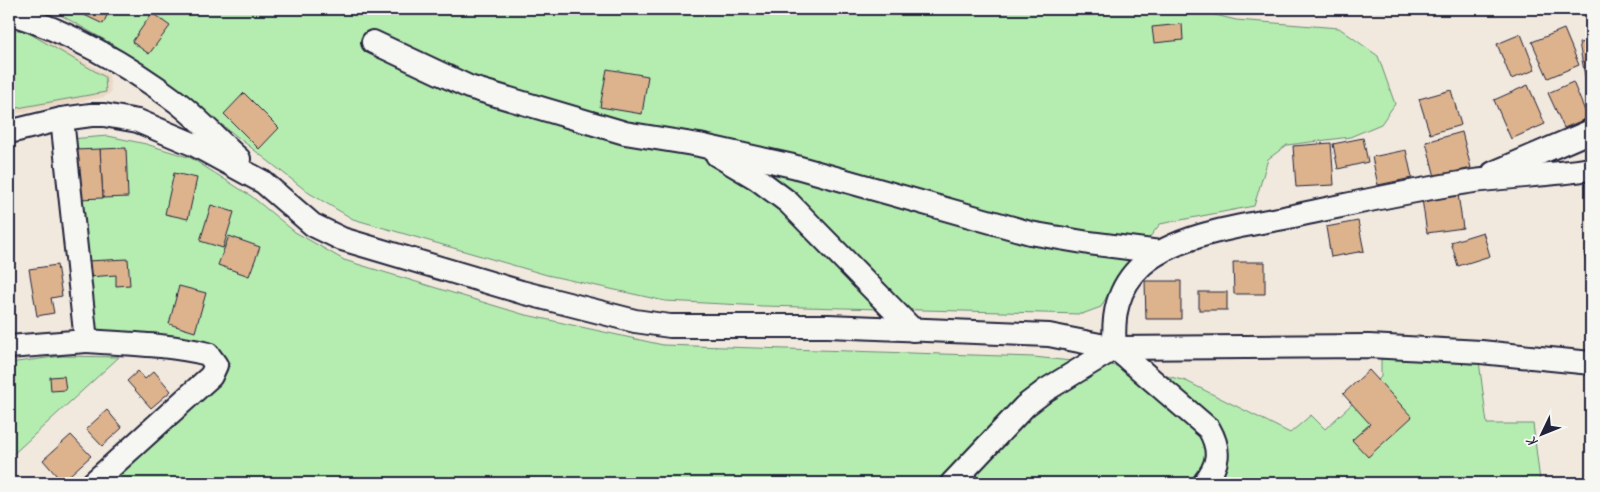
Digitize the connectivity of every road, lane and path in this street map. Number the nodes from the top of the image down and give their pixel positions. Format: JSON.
{"nodes":[{"id":1,"x":9,"y":13,"type":"edge"},
{"id":2,"x":373,"y":42,"type":"dead end"},
{"id":3,"x":62,"y":119,"type":"junction"},
{"id":4,"x":1591,"y":131,"type":"edge"},
{"id":5,"x":9,"y":132,"type":"edge"},
{"id":6,"x":699,"y":145,"type":"junction"},
{"id":7,"x":1591,"y":169,"type":"edge"},
{"id":8,"x":1474,"y":181,"type":"junction"},
{"id":9,"x":263,"y":182,"type":"junction"},
{"id":10,"x":1160,"y":252,"type":"junction"},
{"id":11,"x":913,"y":330,"type":"junction"},
{"id":12,"x":86,"y":341,"type":"junction"},
{"id":13,"x":9,"y":347,"type":"edge"},
{"id":14,"x":1115,"y":348,"type":"junction"},
{"id":15,"x":1591,"y":363,"type":"edge"},
{"id":16,"x":93,"y":483,"type":"edge"},
{"id":17,"x":952,"y":483,"type":"edge"},
{"id":18,"x":1204,"y":483,"type":"edge"}],
"edges":[{"from":1,"to":9,"type":"street"},
{"from":2,"to":6,"type":"street"},
{"from":3,"to":5,"type":"street"},
{"from":3,"to":9,"type":"street"},
{"from":3,"to":12,"type":"street"},
{"from":4,"to":8,"type":"street"},
{"from":6,"to":10,"type":"street"},
{"from":6,"to":11,"type":"street"},
{"from":7,"to":8,"type":"street"},
{"from":8,"to":10,"type":"street"},
{"from":9,"to":11,"type":"street"},
{"from":10,"to":14,"type":"street"},
{"from":11,"to":14,"type":"street"},
{"from":12,"to":13,"type":"street"},
{"from":12,"to":16,"type":"street"},
{"from":14,"to":15,"type":"street"},
{"from":14,"to":17,"type":"street"},
{"from":14,"to":18,"type":"street"}]}
